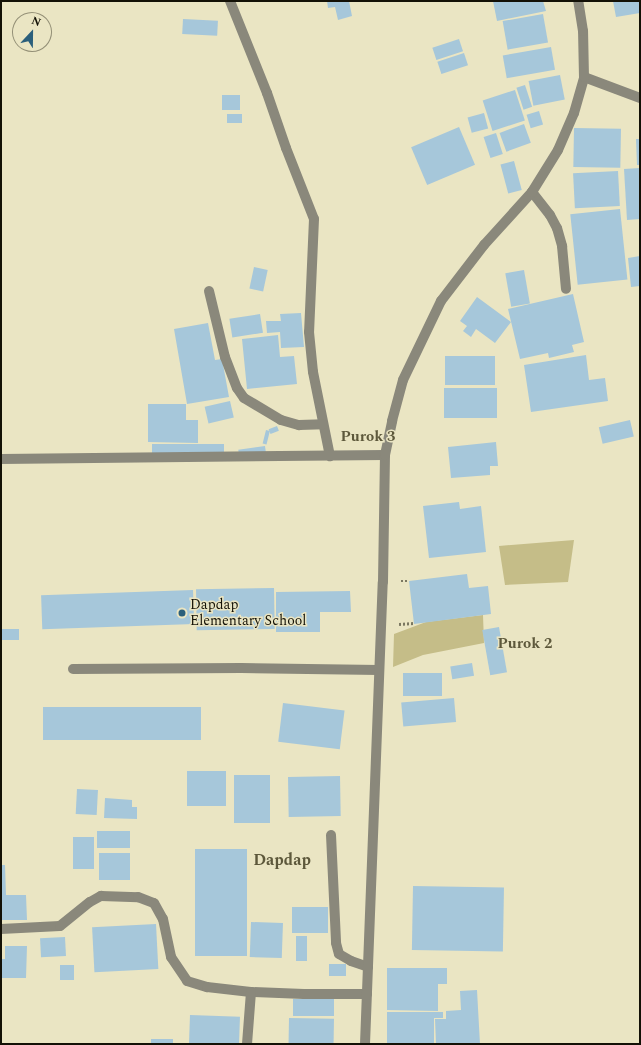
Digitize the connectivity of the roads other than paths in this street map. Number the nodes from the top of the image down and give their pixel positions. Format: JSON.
{"nodes":[{"id":1,"x":230,"y":1,"type":"edge"},
{"id":2,"x":578,"y":1,"type":"edge"},
{"id":3,"x":584,"y":77,"type":"junction"},
{"id":4,"x":640,"y":98,"type":"edge"},
{"id":5,"x":532,"y":192,"type":"junction"},
{"id":6,"x":566,"y":289,"type":"dead end"},
{"id":7,"x":209,"y":291,"type":"dead end"},
{"id":8,"x":322,"y":424,"type":"junction"},
{"id":9,"x":385,"y":455,"type":"junction"},
{"id":10,"x":330,"y":456,"type":"junction"},
{"id":11,"x":1,"y":459,"type":"edge"},
{"id":12,"x":73,"y":669,"type":"dead end"},
{"id":13,"x":379,"y":670,"type":"junction"},
{"id":14,"x":331,"y":835,"type":"dead end"},
{"id":15,"x":1,"y":929,"type":"edge"},
{"id":16,"x":368,"y":966,"type":"junction"},
{"id":17,"x":251,"y":992,"type":"junction"},
{"id":18,"x":367,"y":994,"type":"junction"},
{"id":19,"x":247,"y":1044,"type":"edge"},
{"id":20,"x":365,"y":1044,"type":"edge"}],
"edges":[{"from":1,"to":8,"type":"street"},
{"from":2,"to":3,"type":"street"},
{"from":3,"to":4,"type":"street"},
{"from":3,"to":5,"type":"street"},
{"from":5,"to":6,"type":"street"},
{"from":5,"to":9,"type":"street"},
{"from":7,"to":8,"type":"street"},
{"from":8,"to":10,"type":"street"},
{"from":9,"to":10,"type":"street"},
{"from":9,"to":13,"type":"street"},
{"from":10,"to":11,"type":"street"},
{"from":12,"to":13,"type":"street"},
{"from":13,"to":16,"type":"street"},
{"from":14,"to":16,"type":"street"},
{"from":15,"to":17,"type":"street"},
{"from":16,"to":18,"type":"street"},
{"from":17,"to":18,"type":"street"},
{"from":17,"to":19,"type":"street"},
{"from":18,"to":20,"type":"street"}]}
